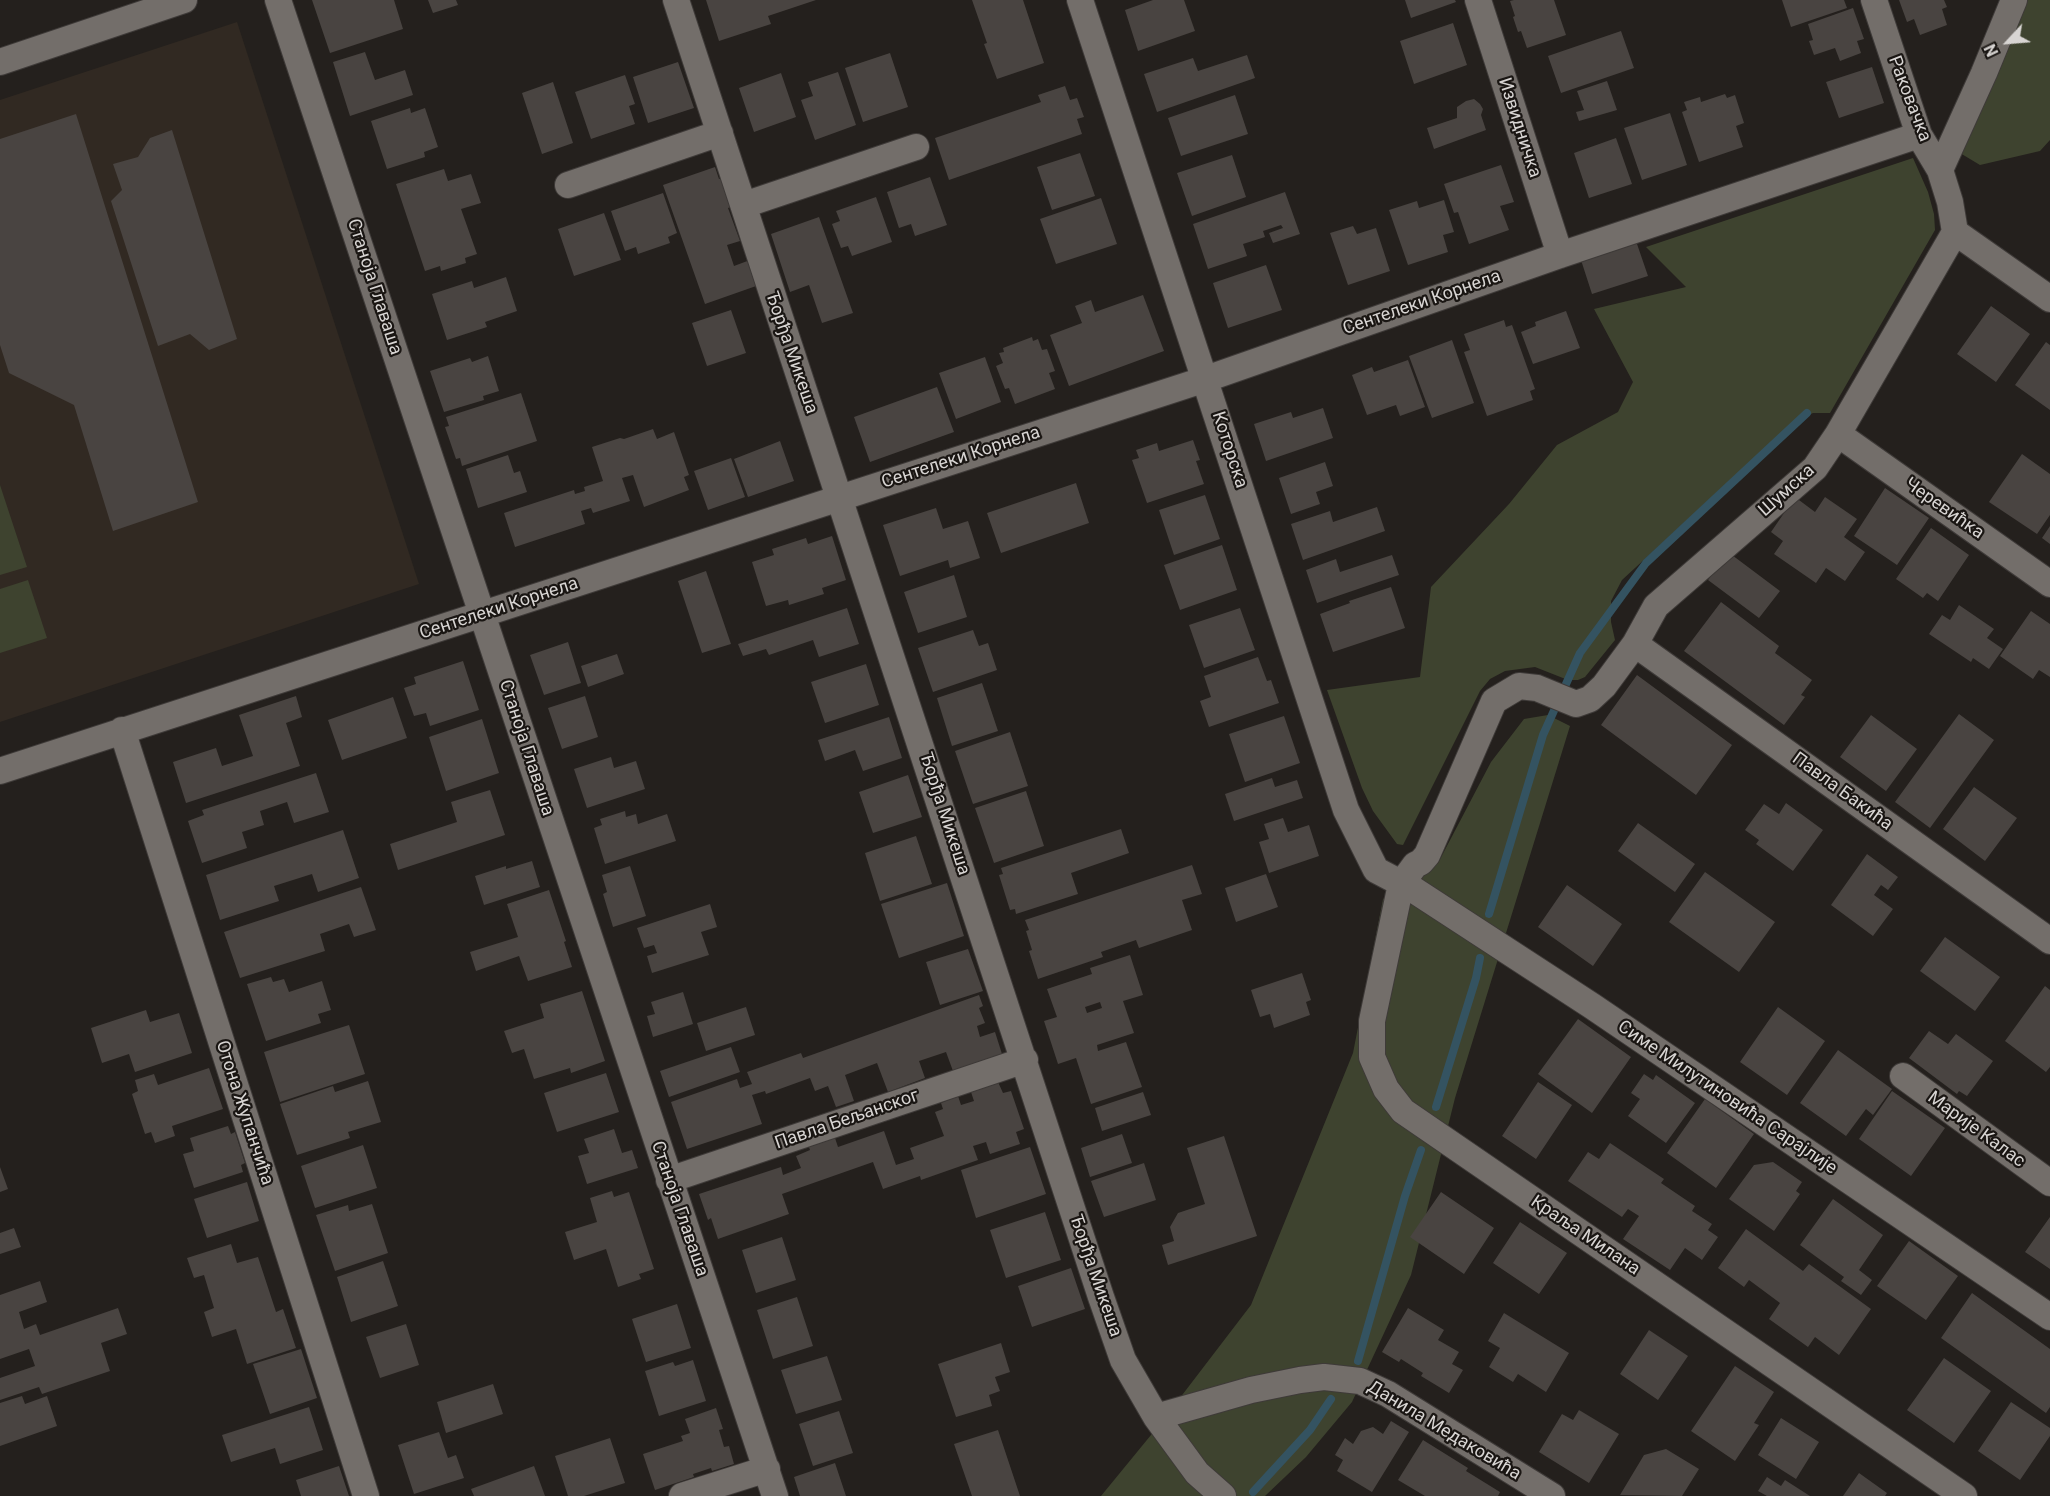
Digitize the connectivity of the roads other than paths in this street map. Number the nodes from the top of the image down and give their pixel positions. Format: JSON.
{"nodes":[{"id":1,"x":184,"y":0,"type":"edge"},
{"id":2,"x":278,"y":0,"type":"edge"},
{"id":3,"x":676,"y":0,"type":"edge"},
{"id":4,"x":1080,"y":0,"type":"edge"},
{"id":5,"x":1478,"y":0,"type":"edge"},
{"id":6,"x":1874,"y":0,"type":"edge"},
{"id":7,"x":2014,"y":0,"type":"edge"},
{"id":8,"x":0,"y":62,"type":"edge"},
{"id":9,"x":720,"y":133,"type":"junction"},
{"id":10,"x":1919,"y":135,"type":"junction"},
{"id":11,"x":916,"y":147,"type":"dead end"},
{"id":12,"x":1940,"y":170,"type":"junction"},
{"id":13,"x":568,"y":185,"type":"dead end"},
{"id":14,"x":744,"y":205,"type":"junction"},
{"id":15,"x":1955,"y":232,"type":"junction"},
{"id":16,"x":1560,"y":255,"type":"junction"},
{"id":17,"x":2050,"y":299,"type":"edge"},
{"id":18,"x":1206,"y":379,"type":"junction"},
{"id":19,"x":1838,"y":434,"type":"junction"},
{"id":20,"x":840,"y":498,"type":"junction"},
{"id":21,"x":2050,"y":584,"type":"edge"},
{"id":22,"x":482,"y":614,"type":"junction"},
{"id":23,"x":1635,"y":644,"type":"junction"},
{"id":24,"x":122,"y":730,"type":"junction"},
{"id":25,"x":0,"y":771,"type":"edge"},
{"id":26,"x":1401,"y":884,"type":"junction"},
{"id":27,"x":2050,"y":941,"type":"edge"},
{"id":28,"x":1025,"y":1060,"type":"junction"},
{"id":29,"x":1903,"y":1076,"type":"dead end"},
{"id":30,"x":669,"y":1180,"type":"junction"},
{"id":31,"x":2050,"y":1183,"type":"edge"},
{"id":32,"x":2050,"y":1317,"type":"edge"},
{"id":33,"x":1156,"y":1417,"type":"junction"},
{"id":34,"x":767,"y":1469,"type":"junction"},
{"id":35,"x":366,"y":1496,"type":"edge"},
{"id":36,"x":682,"y":1496,"type":"edge"},
{"id":37,"x":776,"y":1496,"type":"edge"},
{"id":38,"x":1223,"y":1496,"type":"edge"},
{"id":39,"x":1552,"y":1496,"type":"edge"},
{"id":40,"x":1964,"y":1496,"type":"edge"}],
"edges":[{"from":1,"to":8,"type":"street"},
{"from":2,"to":22,"type":"street","name":"Станоја Главаша"},
{"from":3,"to":9,"type":"street","name":"Ђорђа Микеша"},
{"from":4,"to":18,"type":"street","name":"Которска"},
{"from":5,"to":16,"type":"street","name":"Извидничка"},
{"from":6,"to":10,"type":"street","name":"Раковачка"},
{"from":7,"to":12,"type":"street"},
{"from":9,"to":13,"type":"street"},
{"from":9,"to":14,"type":"street","name":"Ђорђа Микеша"},
{"from":10,"to":12,"type":"street","name":"Раковачка"},
{"from":10,"to":16,"type":"street","name":"Сентелеки Корнела"},
{"from":11,"to":14,"type":"street"},
{"from":12,"to":15,"type":"street","name":"Раковачка"},
{"from":14,"to":20,"type":"street","name":"Ђорђа Микеша"},
{"from":15,"to":17,"type":"street"},
{"from":15,"to":19,"type":"street","name":"Шумска"},
{"from":16,"to":18,"type":"street","name":"Сентелеки Корнела"},
{"from":18,"to":20,"type":"street","name":"Сентелеки Корнела"},
{"from":18,"to":26,"type":"street","name":"Которска"},
{"from":19,"to":21,"type":"street","name":"Черевићка"},
{"from":19,"to":23,"type":"street","name":"Шумска"},
{"from":20,"to":22,"type":"street","name":"Сентелеки Корнела"},
{"from":20,"to":28,"type":"street","name":"Ђорђа Микеша"},
{"from":22,"to":24,"type":"street","name":"Сентелеки Корнела"},
{"from":22,"to":30,"type":"street","name":"Станоја Главаша"},
{"from":23,"to":26,"type":"street","name":"Шумска"},
{"from":23,"to":27,"type":"street","name":"Павла Бакића"},
{"from":24,"to":25,"type":"street","name":"Сентелеки Корнела"},
{"from":24,"to":35,"type":"street","name":"Отона Жупанчића"},
{"from":26,"to":32,"type":"street","name":"Симе Милутиновића Сарајлије"},
{"from":26,"to":40,"type":"street","name":"Краља Милана"},
{"from":28,"to":30,"type":"street","name":"Павла Бељанског"},
{"from":28,"to":33,"type":"street","name":"Ђорђа Микеша"},
{"from":29,"to":31,"type":"street","name":"Марије Калас"},
{"from":30,"to":34,"type":"street","name":"Станоја Главаша"},
{"from":33,"to":38,"type":"street","name":"Ђорђа Микеша"},
{"from":33,"to":39,"type":"street","name":"Данила Медаковића"},
{"from":34,"to":36,"type":"street"},
{"from":34,"to":37,"type":"street","name":"Станоја Главаша"}]}
